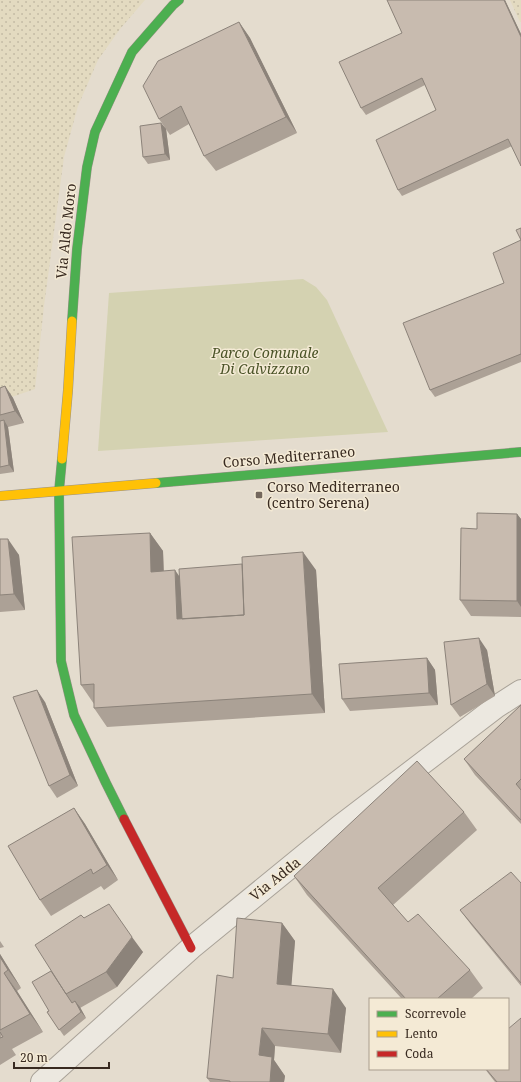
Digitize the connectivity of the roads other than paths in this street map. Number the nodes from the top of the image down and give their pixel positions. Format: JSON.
{"nodes":[{"id":1,"x":179,"y":0,"type":"edge"},
{"id":2,"x":521,"y":452,"type":"edge"},
{"id":3,"x":59,"y":491,"type":"junction"},
{"id":4,"x":0,"y":496,"type":"edge"},
{"id":5,"x":521,"y":692,"type":"edge"},
{"id":6,"x":191,"y":948,"type":"junction"},
{"id":7,"x":44,"y":1081,"type":"edge"}],
"edges":[{"from":1,"to":3,"type":"street","name":"Via Aldo Moro"},
{"from":2,"to":3,"type":"street","name":"Corso Mediterraneo"},
{"from":3,"to":4,"type":"street","name":"Corso Mediterraneo"},
{"from":3,"to":6,"type":"street","name":"Via Aldo Moro"},
{"from":5,"to":6,"type":"street","name":"Via Adda"},
{"from":6,"to":7,"type":"street","name":"Via Adda"}]}
